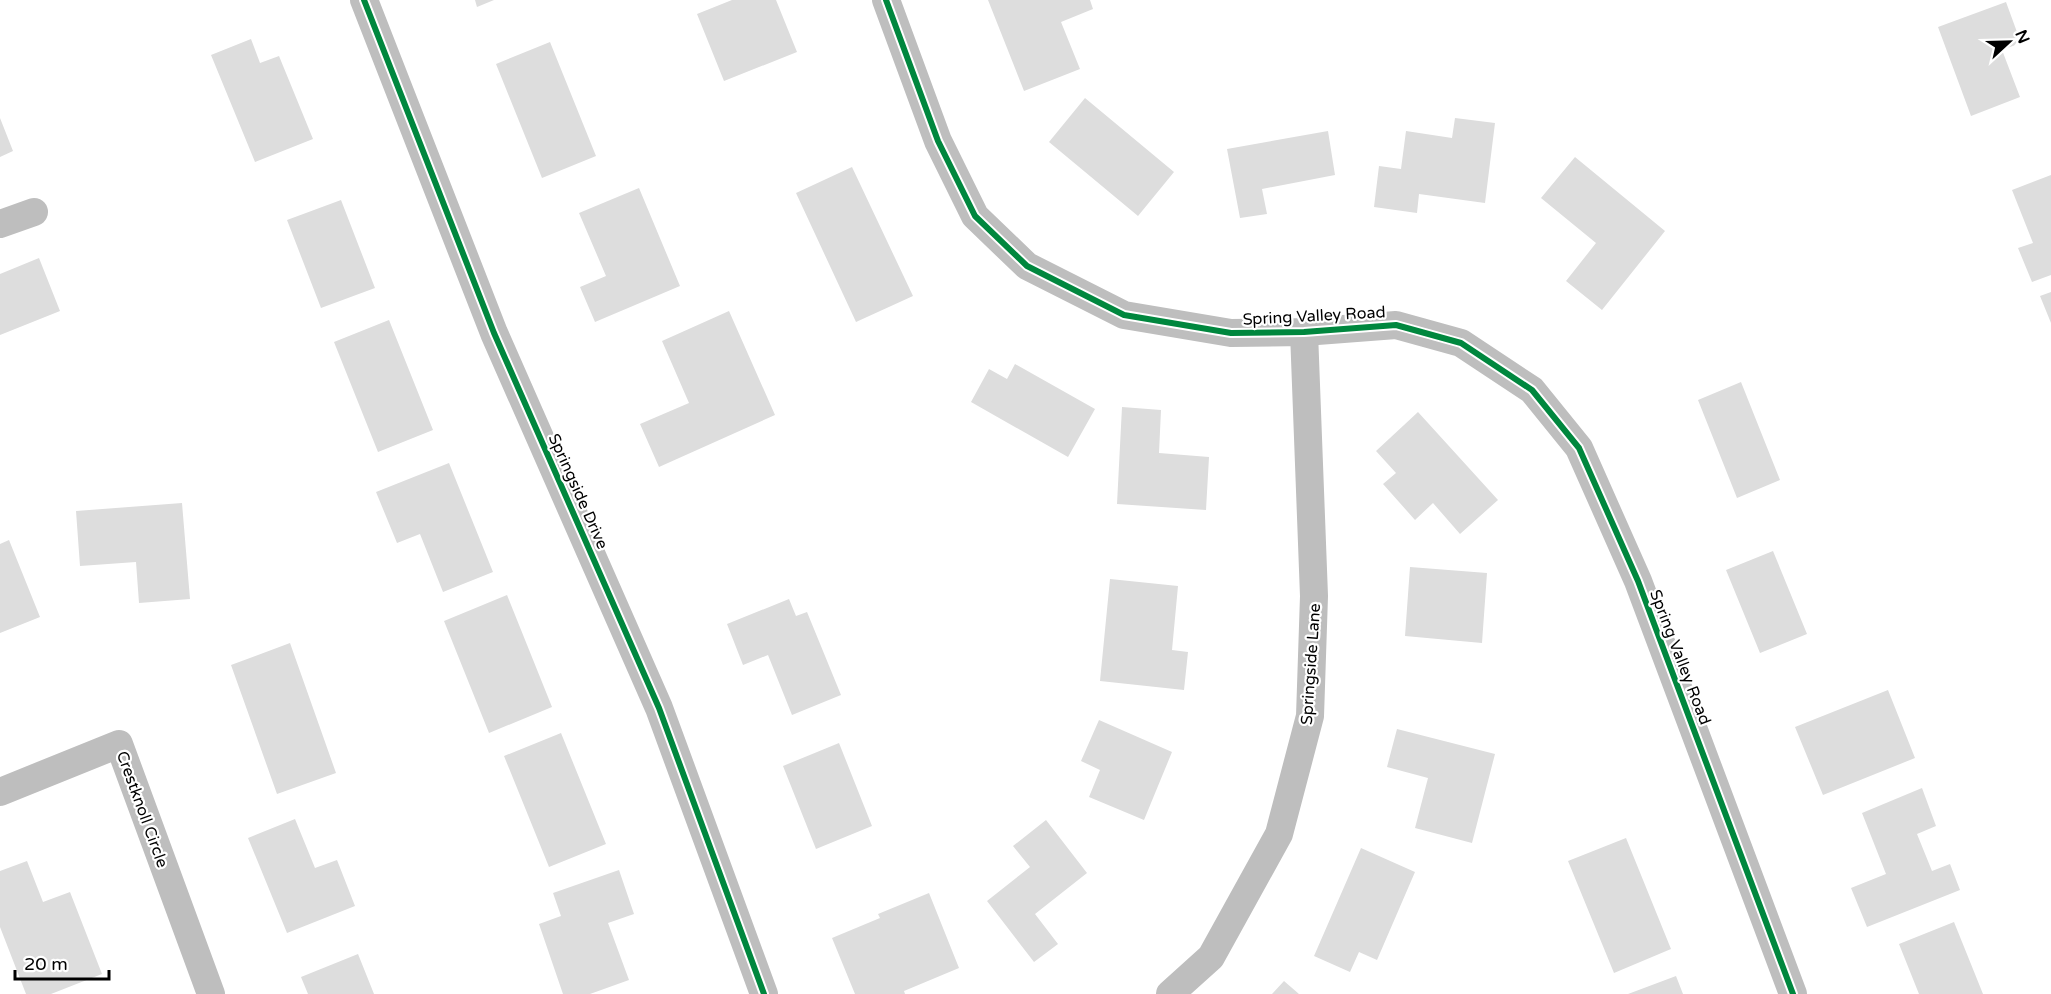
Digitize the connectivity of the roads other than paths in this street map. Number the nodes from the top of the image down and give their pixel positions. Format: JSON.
{"nodes":[{"id":1,"x":364,"y":0,"type":"edge"},
{"id":2,"x":885,"y":0,"type":"edge"},
{"id":3,"x":34,"y":212,"type":"dead end"},
{"id":4,"x":0,"y":224,"type":"edge"},
{"id":5,"x":1304,"y":332,"type":"junction"},
{"id":6,"x":0,"y":792,"type":"edge"},
{"id":7,"x":211,"y":994,"type":"edge"},
{"id":8,"x":764,"y":994,"type":"edge"},
{"id":9,"x":1170,"y":994,"type":"edge"},
{"id":10,"x":1793,"y":994,"type":"edge"}],
"edges":[{"from":1,"to":8,"type":"street","name":"Springside Drive"},
{"from":2,"to":5,"type":"street","name":"Spring Valley Road"},
{"from":3,"to":4,"type":"street"},
{"from":5,"to":9,"type":"street","name":"Springside Lane"},
{"from":5,"to":10,"type":"street","name":"Spring Valley Road"},
{"from":6,"to":7,"type":"street","name":"Crestknoll Circle"}]}
